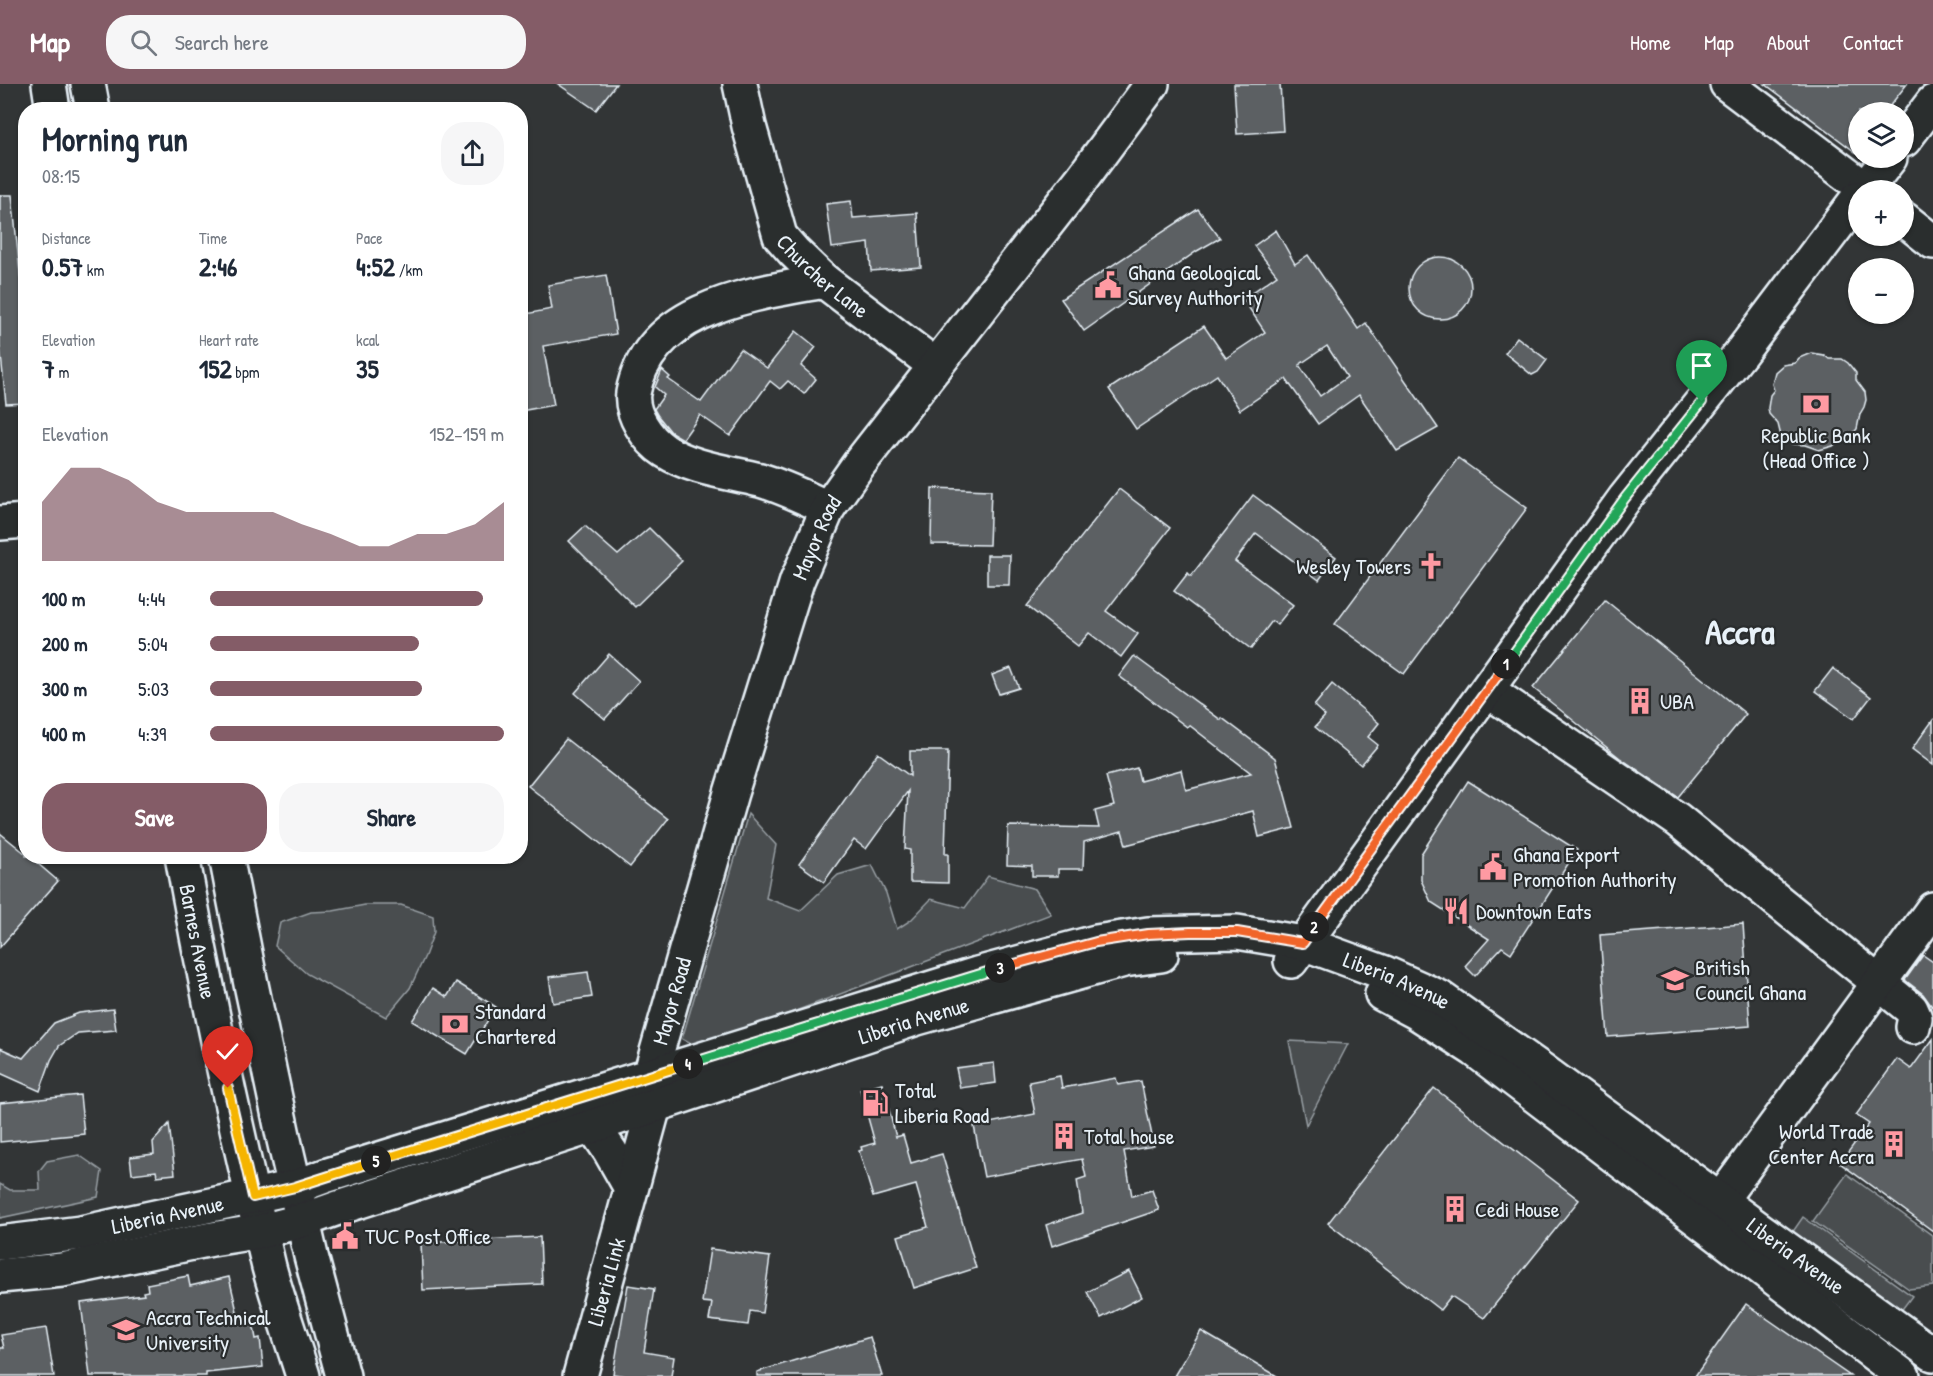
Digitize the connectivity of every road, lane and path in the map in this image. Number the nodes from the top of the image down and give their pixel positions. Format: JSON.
{"nodes":[{"id":1,"x":48,"y":84,"type":"edge"},
{"id":2,"x":88,"y":84,"type":"edge"},
{"id":3,"x":740,"y":84,"type":"edge"},
{"id":4,"x":1152,"y":84,"type":"edge"},
{"id":5,"x":1727,"y":84,"type":"edge"},
{"id":6,"x":51,"y":102,"type":"edge"},
{"id":7,"x":91,"y":102,"type":"edge"},
{"id":8,"x":1933,"y":102,"type":"edge"},
{"id":9,"x":1914,"y":127,"type":"edge"},
{"id":10,"x":1882,"y":168,"type":"edge"},
{"id":11,"x":1849,"y":180,"type":"edge"},
{"id":12,"x":1873,"y":180,"type":"edge"},
{"id":13,"x":1848,"y":213,"type":"edge"},
{"id":14,"x":1914,"y":227,"type":"edge"},
{"id":15,"x":1933,"y":242,"type":"edge"},
{"id":16,"x":824,"y":281,"type":"junction"},
{"id":17,"x":936,"y":366,"type":"junction"},
{"id":18,"x":828,"y":508,"type":"junction"},
{"id":19,"x":18,"y":521,"type":"edge"},
{"id":20,"x":0,"y":522,"type":"edge"},
{"id":21,"x":1487,"y":690,"type":"junction"},
{"id":22,"x":183,"y":864,"type":"edge"},
{"id":23,"x":228,"y":864,"type":"edge"},
{"id":24,"x":1933,"y":909,"type":"edge"},
{"id":25,"x":1297,"y":952,"type":"junction"},
{"id":26,"x":1879,"y":983,"type":"junction"},
{"id":27,"x":1912,"y":1027,"type":"dead end"},
{"id":28,"x":652,"y":1091,"type":"junction"},
{"id":29,"x":593,"y":1126,"type":"junction"},
{"id":30,"x":295,"y":1187,"type":"junction"},
{"id":31,"x":632,"y":1188,"type":"junction"},
{"id":32,"x":253,"y":1197,"type":"junction"},
{"id":33,"x":1720,"y":1201,"type":"junction"},
{"id":34,"x":304,"y":1221,"type":"junction"},
{"id":35,"x":262,"y":1231,"type":"junction"},
{"id":36,"x":0,"y":1243,"type":"edge"},
{"id":37,"x":0,"y":1276,"type":"edge"},
{"id":38,"x":1933,"y":1354,"type":"edge"},
{"id":39,"x":303,"y":1376,"type":"edge"},
{"id":40,"x":343,"y":1376,"type":"edge"},
{"id":41,"x":580,"y":1376,"type":"edge"},
{"id":42,"x":1903,"y":1376,"type":"edge"}],
"edges":[{"from":1,"to":6,"type":"main road"},
{"from":2,"to":7,"type":"main road"},
{"from":3,"to":16,"type":"main road","name":"Churcher Lane"},
{"from":4,"to":17,"type":"main road","name":"Mayor Road"},
{"from":5,"to":11,"type":"main road"},
{"from":8,"to":9,"type":"main road"},
{"from":10,"to":12,"type":"main road"},
{"from":13,"to":21,"type":"main road"},
{"from":14,"to":15,"type":"main road"},
{"from":16,"to":17,"type":"main road","name":"Churcher Lane"},
{"from":16,"to":18,"type":"main road"},
{"from":17,"to":18,"type":"main road","name":"Mayor Road"},
{"from":18,"to":28,"type":"main road","name":"Mayor Road"},
{"from":19,"to":20,"type":"main road"},
{"from":21,"to":25,"type":"main road"},
{"from":21,"to":26,"type":"main road"},
{"from":22,"to":32,"type":"main road","name":"Barnes Avenue"},
{"from":23,"to":30,"type":"main road","name":"Barnes Avenue"},
{"from":24,"to":26,"type":"main road"},
{"from":25,"to":28,"type":"main road","name":"Liberia Avenue"},
{"from":25,"to":33,"type":"main road","name":"Liberia Avenue"},
{"from":25,"to":42,"type":"main road","name":"Liberia Avenue"},
{"from":26,"to":27,"type":"main road"},
{"from":26,"to":33,"type":"main road"},
{"from":28,"to":29,"type":"main road","name":"Liberia Avenue"},
{"from":28,"to":30,"type":"main road","name":"Liberia Avenue"},
{"from":28,"to":31,"type":"main road","name":"Liberia Link"},
{"from":29,"to":31,"type":"main road"},
{"from":29,"to":34,"type":"main road","name":"Liberia Avenue"},
{"from":30,"to":32,"type":"main road","name":"Liberia Avenue"},
{"from":30,"to":34,"type":"main road","name":"Barnes Avenue"},
{"from":31,"to":41,"type":"main road","name":"Liberia Link"},
{"from":32,"to":35,"type":"main road","name":"Barnes Avenue"},
{"from":32,"to":36,"type":"main road","name":"Liberia Avenue"},
{"from":33,"to":38,"type":"main road","name":"Liberia Avenue"},
{"from":34,"to":35,"type":"main road","name":"Liberia Avenue"},
{"from":34,"to":40,"type":"main road","name":"Barnes Avenue"},
{"from":35,"to":37,"type":"main road","name":"Liberia Avenue"},
{"from":35,"to":39,"type":"main road","name":"Barnes Avenue"}]}
